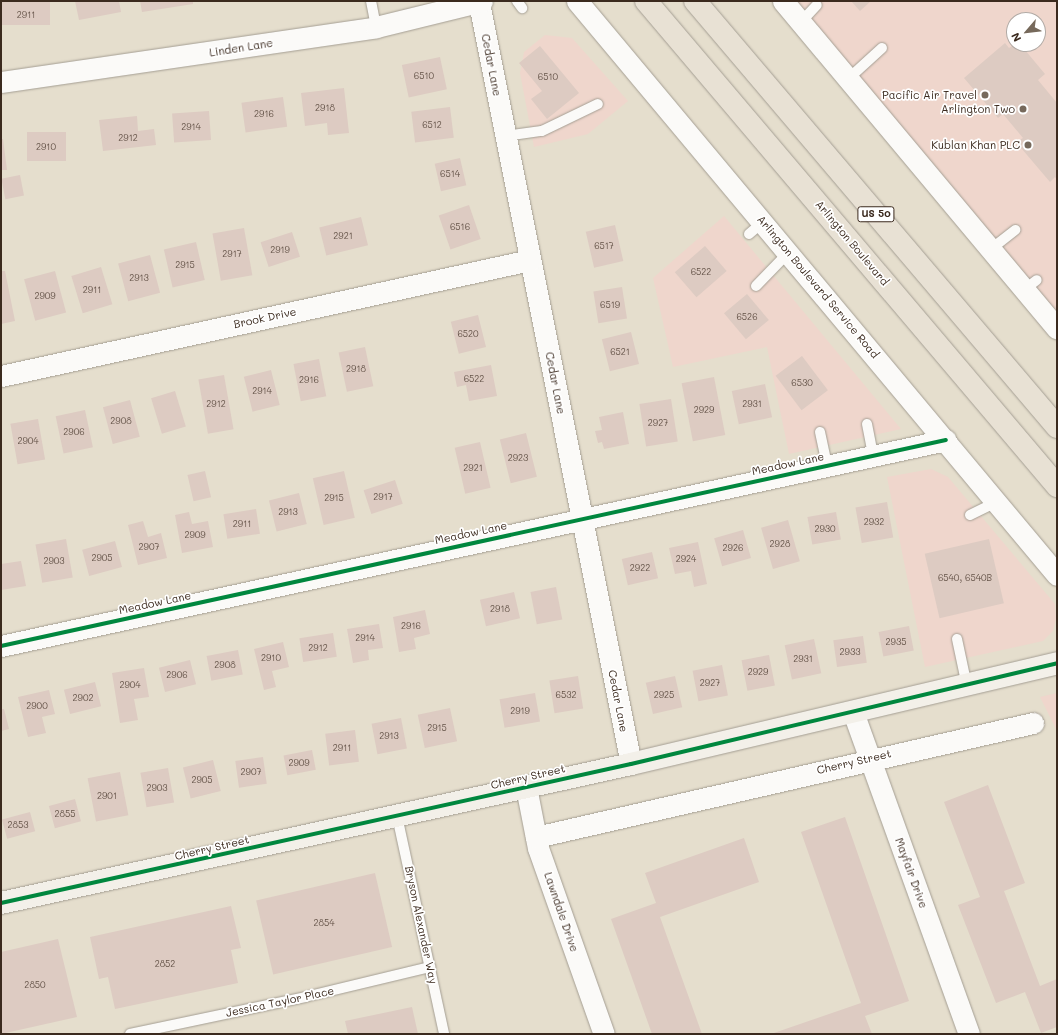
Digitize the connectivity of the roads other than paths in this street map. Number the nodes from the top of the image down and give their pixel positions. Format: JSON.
{"nodes":[{"id":1,"x":371,"y":1,"type":"edge"},
{"id":2,"x":577,"y":1,"type":"edge"},
{"id":3,"x":646,"y":1,"type":"edge"},
{"id":4,"x":695,"y":1,"type":"edge"},
{"id":5,"x":783,"y":1,"type":"edge"},
{"id":6,"x":480,"y":2,"type":"edge"},
{"id":7,"x":817,"y":5,"type":"dead end"},
{"id":8,"x":801,"y":22,"type":"junction"},
{"id":9,"x":376,"y":27,"type":"junction"},
{"id":10,"x":882,"y":48,"type":"dead end"},
{"id":11,"x":848,"y":79,"type":"junction"},
{"id":12,"x":1,"y":82,"type":"edge"},
{"id":13,"x":598,"y":104,"type":"dead end"},
{"id":14,"x":505,"y":136,"type":"junction"},
{"id":15,"x":1015,"y":230,"type":"dead end"},
{"id":16,"x":991,"y":249,"type":"junction"},
{"id":17,"x":789,"y":252,"type":"junction"},
{"id":18,"x":530,"y":260,"type":"junction"},
{"id":19,"x":756,"y":286,"type":"dead end"},
{"id":20,"x":1057,"y":329,"type":"edge"},
{"id":21,"x":1,"y":376,"type":"edge"},
{"id":22,"x":867,"y":424,"type":"dead end"},
{"id":23,"x":1057,"y":428,"type":"edge"},
{"id":24,"x":820,"y":432,"type":"dead end"},
{"id":25,"x":946,"y":440,"type":"junction"},
{"id":26,"x":873,"y":455,"type":"junction"},
{"id":27,"x":827,"y":464,"type":"junction"},
{"id":28,"x":1057,"y":486,"type":"edge"},
{"id":29,"x":997,"y":502,"type":"junction"},
{"id":30,"x":970,"y":515,"type":"dead end"},
{"id":31,"x":582,"y":518,"type":"junction"},
{"id":32,"x":1057,"y":575,"type":"edge"},
{"id":33,"x":957,"y":639,"type":"dead end"},
{"id":34,"x":1,"y":646,"type":"edge"},
{"id":35,"x":1057,"y":663,"type":"edge"},
{"id":36,"x":967,"y":686,"type":"junction"},
{"id":37,"x":853,"y":712,"type":"junction"},
{"id":38,"x":1033,"y":723,"type":"dead end"},
{"id":39,"x":870,"y":758,"type":"junction"},
{"id":40,"x":631,"y":764,"type":"junction"},
{"id":41,"x":526,"y":787,"type":"junction"},
{"id":42,"x":397,"y":816,"type":"junction"},
{"id":43,"x":536,"y":837,"type":"junction"},
{"id":44,"x":1,"y":903,"type":"edge"},
{"id":45,"x":430,"y":968,"type":"junction"},
{"id":46,"x":130,"y":1034,"type":"edge"},
{"id":47,"x":444,"y":1034,"type":"edge"},
{"id":48,"x":604,"y":1034,"type":"edge"},
{"id":49,"x":969,"y":1034,"type":"edge"}],
"edges":[{"from":1,"to":9,"type":"lane"},
{"from":2,"to":17,"type":"street","name":"Arlington Boulevard Service Road"},
{"from":3,"to":28,"type":"highway","name":"Arlington Boulevard"},
{"from":4,"to":23,"type":"highway","number":"US 50"},
{"from":5,"to":8,"type":"street"},
{"from":6,"to":9,"type":"street","name":"Linden Lane"},
{"from":6,"to":14,"type":"street","name":"Cedar Lane"},
{"from":7,"to":8,"type":"lane"},
{"from":8,"to":11,"type":"street"},
{"from":9,"to":12,"type":"street","name":"Linden Lane"},
{"from":10,"to":11,"type":"lane"},
{"from":11,"to":16,"type":"street"},
{"from":13,"to":14,"type":"lane"},
{"from":14,"to":18,"type":"street","name":"Cedar Lane"},
{"from":15,"to":16,"type":"lane"},
{"from":16,"to":20,"type":"street"},
{"from":17,"to":19,"type":"lane"},
{"from":17,"to":25,"type":"street","name":"Arlington Boulevard Service Road"},
{"from":18,"to":21,"type":"street","name":"Brook Drive"},
{"from":18,"to":31,"type":"street","name":"Cedar Lane"},
{"from":22,"to":26,"type":"lane"},
{"from":24,"to":27,"type":"lane"},
{"from":25,"to":26,"type":"street","name":"Meadow Lane"},
{"from":25,"to":29,"type":"street","name":"Arlington Boulevard Service Road"},
{"from":26,"to":27,"type":"street","name":"Meadow Lane"},
{"from":27,"to":31,"type":"street","name":"Meadow Lane"},
{"from":29,"to":30,"type":"lane"},
{"from":29,"to":32,"type":"street","name":"Arlington Boulevard Service Road"},
{"from":31,"to":34,"type":"street","name":"Meadow Lane"},
{"from":31,"to":40,"type":"street","name":"Cedar Lane"},
{"from":33,"to":36,"type":"lane"},
{"from":35,"to":36,"type":"street","name":"Cherry Street"},
{"from":36,"to":37,"type":"street","name":"Cherry Street"},
{"from":37,"to":39,"type":"street","name":"Mayfair Drive"},
{"from":37,"to":40,"type":"street","name":"Cherry Street"},
{"from":38,"to":39,"type":"street","name":"Cherry Street"},
{"from":39,"to":43,"type":"street","name":"Cherry Street"},
{"from":39,"to":49,"type":"street","name":"Mayfair Drive"},
{"from":40,"to":41,"type":"street","name":"Cherry Street"},
{"from":41,"to":42,"type":"street","name":"Cherry Street"},
{"from":41,"to":43,"type":"street","name":"Lawndale Drive"},
{"from":42,"to":44,"type":"street","name":"Cherry Street"},
{"from":42,"to":45,"type":"lane","name":"Bryson Alexander Way"},
{"from":43,"to":48,"type":"street","name":"Lawndale Drive"},
{"from":45,"to":46,"type":"lane","name":"Jessica Taylor Place"},
{"from":45,"to":47,"type":"lane","name":"Bryson Alexander Way"}]}
